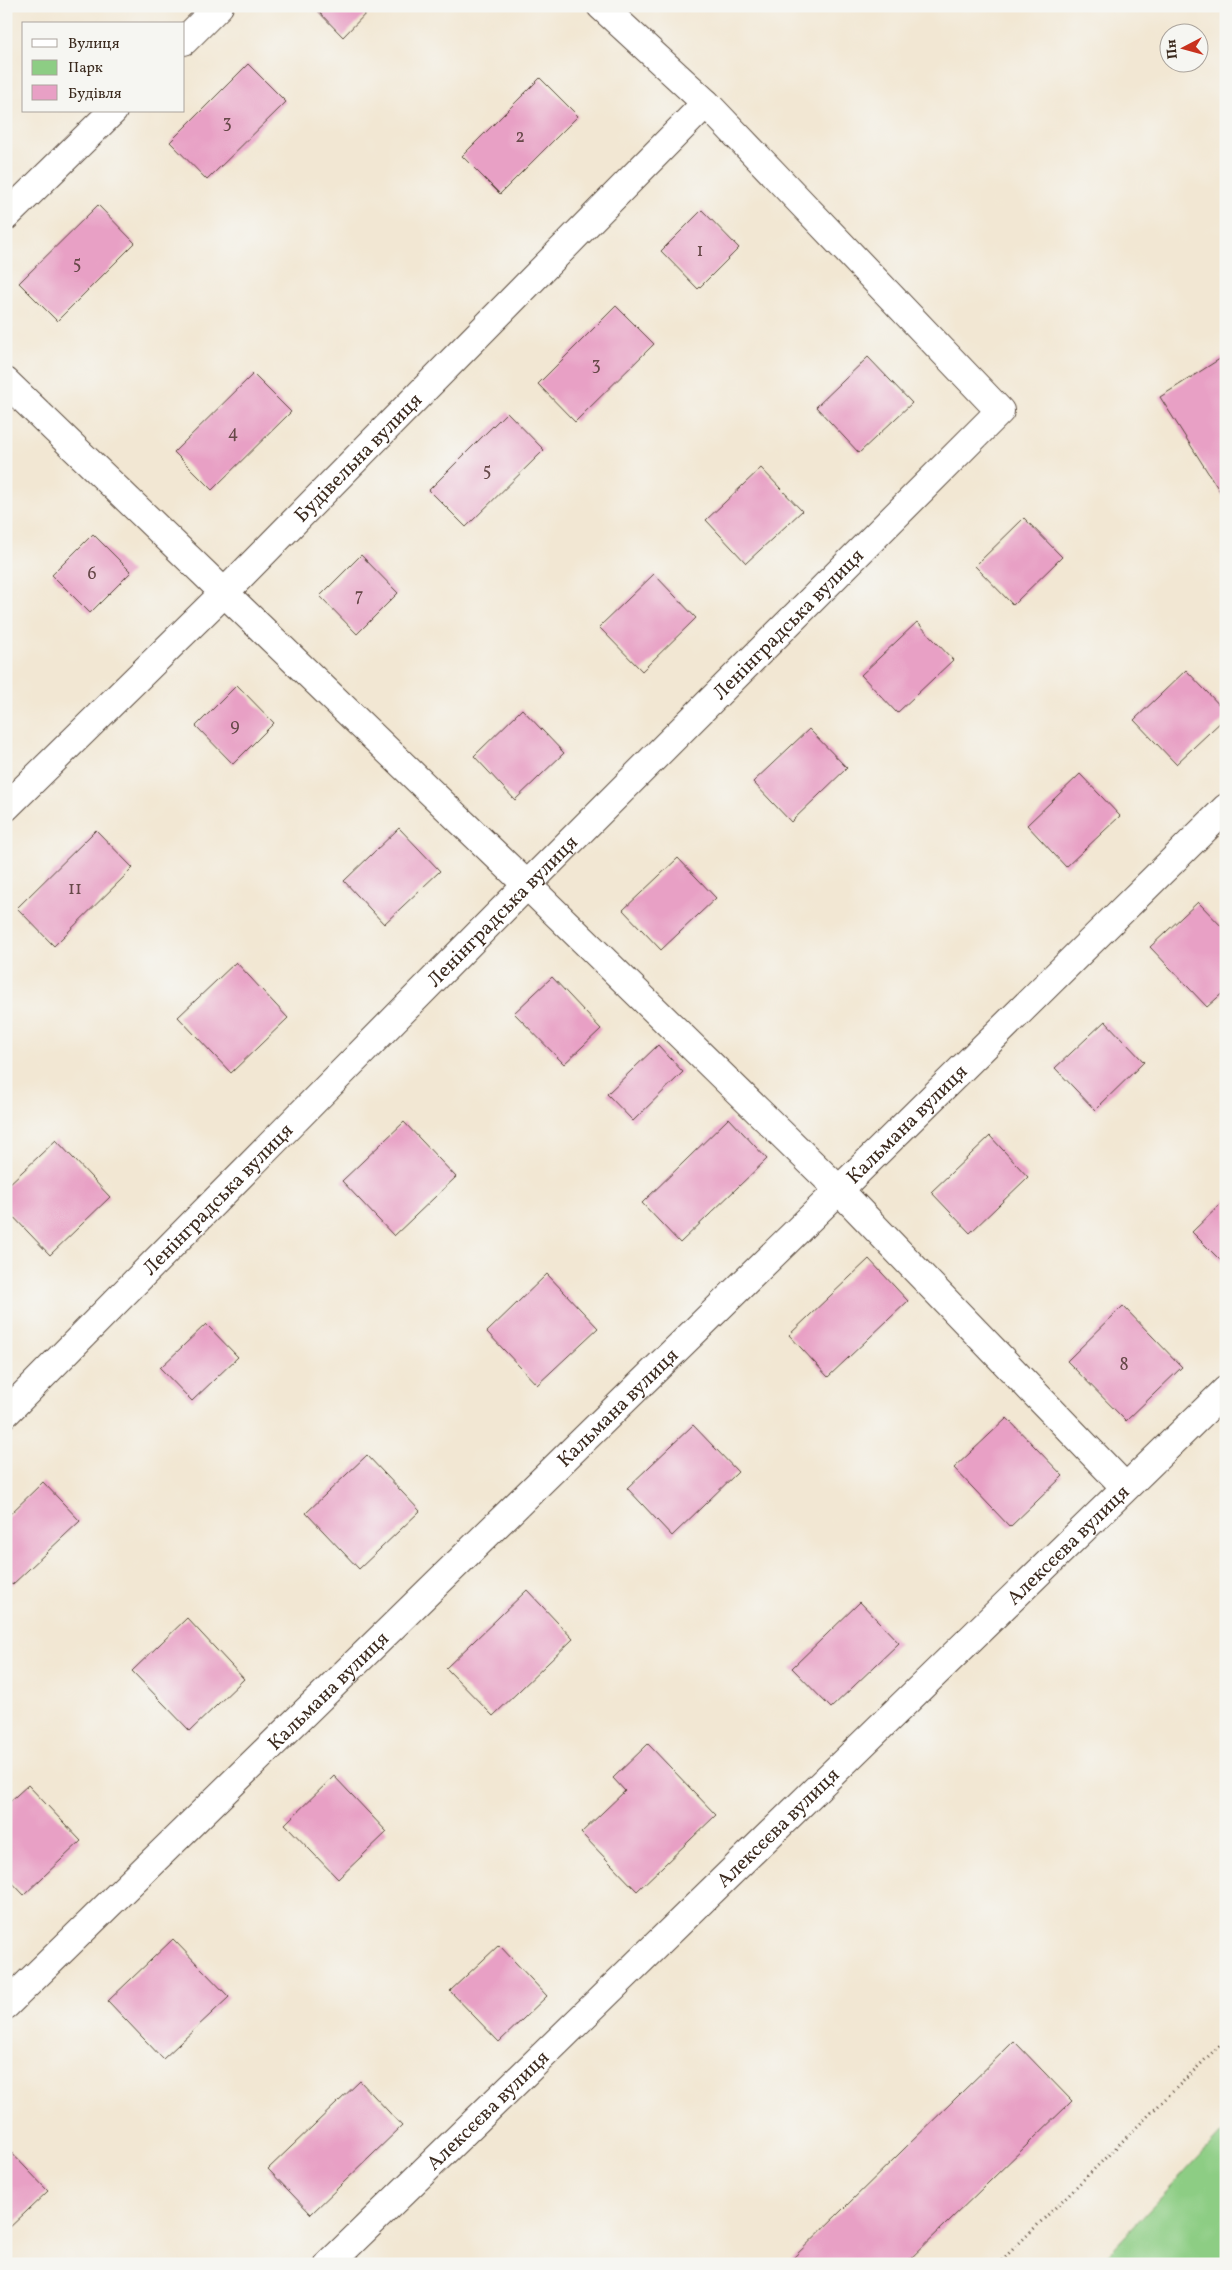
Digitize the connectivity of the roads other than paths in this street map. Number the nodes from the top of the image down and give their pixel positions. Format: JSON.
{"nodes":[{"id":1,"x":220,"y":6,"type":"edge"},
{"id":2,"x":601,"y":6,"type":"edge"},
{"id":3,"x":185,"y":40,"type":"edge"},
{"id":4,"x":706,"y":103,"type":"junction"},
{"id":5,"x":111,"y":112,"type":"edge"},
{"id":6,"x":6,"y":216,"type":"edge"},
{"id":7,"x":6,"y":382,"type":"edge"},
{"id":8,"x":224,"y":593,"type":"junction"},
{"id":9,"x":6,"y":806,"type":"edge"},
{"id":10,"x":1226,"y":808,"type":"edge"},
{"id":11,"x":528,"y":885,"type":"junction"},
{"id":12,"x":839,"y":1190,"type":"junction"},
{"id":13,"x":1226,"y":1390,"type":"edge"},
{"id":14,"x":6,"y":1413,"type":"edge"},
{"id":15,"x":1125,"y":1488,"type":"junction"},
{"id":16,"x":6,"y":2005,"type":"edge"},
{"id":17,"x":328,"y":2264,"type":"edge"}],
"edges":[{"from":1,"to":3,"type":"street"},
{"from":2,"to":4,"type":"street"},
{"from":4,"to":8,"type":"street","name":"Будівельна вулиця"},
{"from":4,"to":11,"type":"street","name":"Ленінградська вулиця"},
{"from":5,"to":6,"type":"street"},
{"from":7,"to":8,"type":"street"},
{"from":8,"to":9,"type":"street","name":"Будівельна вулиця"},
{"from":8,"to":11,"type":"street"},
{"from":10,"to":12,"type":"street","name":"Кальмана вулиця"},
{"from":11,"to":12,"type":"street"},
{"from":11,"to":14,"type":"street","name":"Ленінградська вулиця"},
{"from":12,"to":15,"type":"street"},
{"from":12,"to":16,"type":"street","name":"Кальмана вулиця"},
{"from":13,"to":15,"type":"street","name":"Алексєєва вулиця"},
{"from":15,"to":17,"type":"street","name":"Алексєєва вулиця"}]}
